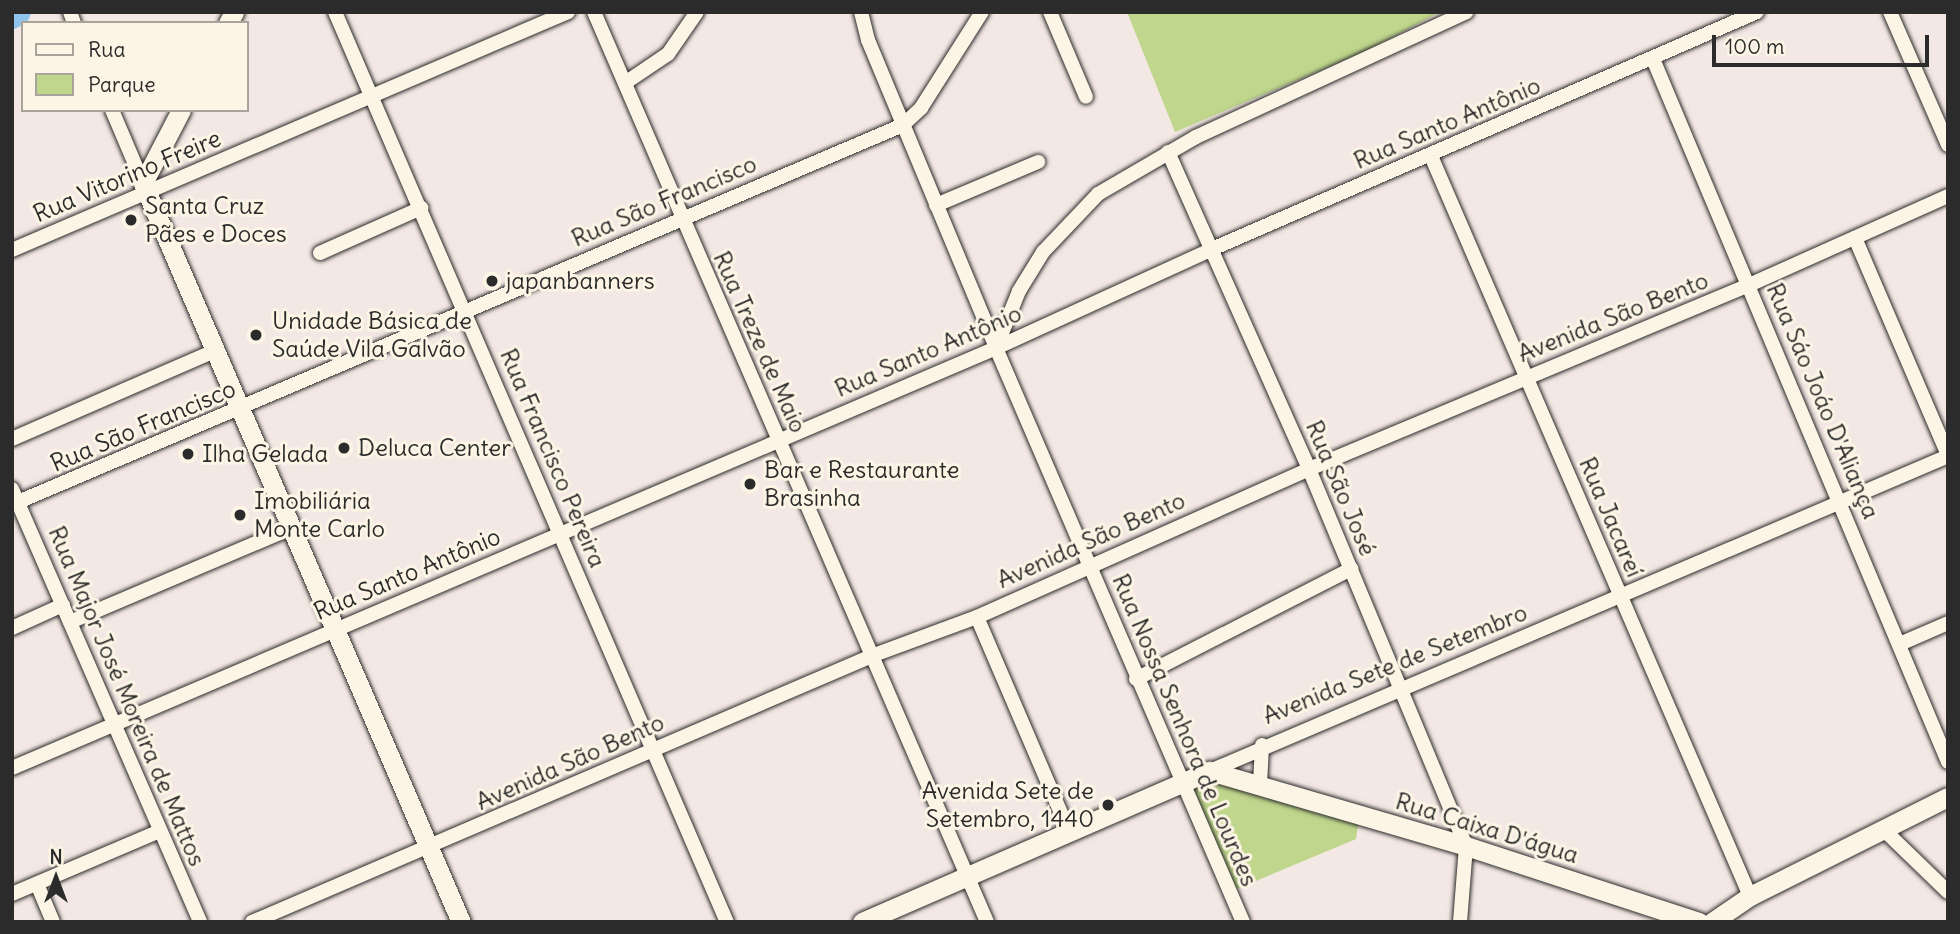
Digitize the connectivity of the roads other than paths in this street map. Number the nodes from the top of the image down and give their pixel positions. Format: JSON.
{"nodes":[{"id":1,"x":335,"y":12,"type":"edge"},
{"id":2,"x":568,"y":12,"type":"edge"},
{"id":3,"x":593,"y":12,"type":"edge"},
{"id":4,"x":697,"y":12,"type":"edge"},
{"id":5,"x":861,"y":12,"type":"edge"},
{"id":6,"x":982,"y":12,"type":"edge"},
{"id":7,"x":1050,"y":12,"type":"edge"},
{"id":8,"x":1466,"y":12,"type":"edge"},
{"id":9,"x":1757,"y":12,"type":"edge"},
{"id":10,"x":1890,"y":12,"type":"edge"},
{"id":11,"x":1653,"y":59,"type":"junction"},
{"id":12,"x":625,"y":83,"type":"junction"},
{"id":13,"x":372,"y":97,"type":"junction"},
{"id":14,"x":1086,"y":97,"type":"dead end"},
{"id":15,"x":113,"y":112,"type":"edge"},
{"id":16,"x":180,"y":112,"type":"edge"},
{"id":17,"x":903,"y":125,"type":"junction"},
{"id":18,"x":1948,"y":145,"type":"edge"},
{"id":19,"x":1168,"y":152,"type":"junction"},
{"id":20,"x":1431,"y":156,"type":"junction"},
{"id":21,"x":1038,"y":162,"type":"dead end"},
{"id":22,"x":144,"y":187,"type":"junction"},
{"id":23,"x":1948,"y":196,"type":"edge"},
{"id":24,"x":936,"y":205,"type":"junction"},
{"id":25,"x":421,"y":208,"type":"junction"},
{"id":26,"x":681,"y":217,"type":"junction"},
{"id":27,"x":1855,"y":238,"type":"junction"},
{"id":28,"x":1212,"y":248,"type":"junction"},
{"id":29,"x":12,"y":250,"type":"edge"},
{"id":30,"x":320,"y":253,"type":"dead end"},
{"id":31,"x":1749,"y":285,"type":"junction"},
{"id":32,"x":466,"y":311,"type":"junction"},
{"id":33,"x":996,"y":348,"type":"junction"},
{"id":34,"x":214,"y":351,"type":"junction"},
{"id":35,"x":1525,"y":377,"type":"junction"},
{"id":36,"x":240,"y":411,"type":"junction"},
{"id":37,"x":12,"y":439,"type":"edge"},
{"id":38,"x":779,"y":441,"type":"junction"},
{"id":39,"x":1948,"y":456,"type":"edge"},
{"id":40,"x":1309,"y":469,"type":"junction"},
{"id":41,"x":15,"y":496,"type":"edge"},
{"id":42,"x":1842,"y":502,"type":"junction"},
{"id":43,"x":291,"y":528,"type":"junction"},
{"id":44,"x":561,"y":534,"type":"junction"},
{"id":45,"x":1089,"y":564,"type":"junction"},
{"id":46,"x":1351,"y":569,"type":"junction"},
{"id":47,"x":1620,"y":597,"type":"junction"},
{"id":48,"x":62,"y":605,"type":"junction"},
{"id":49,"x":977,"y":617,"type":"junction"},
{"id":50,"x":70,"y":622,"type":"junction"},
{"id":51,"x":1948,"y":623,"type":"edge"},
{"id":52,"x":12,"y":628,"type":"edge"},
{"id":53,"x":336,"y":629,"type":"junction"},
{"id":54,"x":1902,"y":643,"type":"junction"},
{"id":55,"x":870,"y":657,"type":"junction"},
{"id":56,"x":1136,"y":679,"type":"junction"},
{"id":57,"x":1401,"y":690,"type":"junction"},
{"id":58,"x":113,"y":723,"type":"junction"},
{"id":59,"x":1262,"y":745,"type":"junction"},
{"id":60,"x":652,"y":750,"type":"junction"},
{"id":61,"x":1948,"y":762,"type":"edge"},
{"id":62,"x":12,"y":768,"type":"edge"},
{"id":63,"x":1210,"y":772,"type":"junction"},
{"id":64,"x":1183,"y":784,"type":"junction"},
{"id":65,"x":1260,"y":784,"type":"junction"},
{"id":66,"x":1948,"y":797,"type":"edge"},
{"id":67,"x":1884,"y":830,"type":"junction"},
{"id":68,"x":160,"y":831,"type":"junction"},
{"id":69,"x":1070,"y":834,"type":"junction"},
{"id":70,"x":1466,"y":846,"type":"junction"},
{"id":71,"x":429,"y":848,"type":"junction"},
{"id":72,"x":967,"y":877,"type":"junction"},
{"id":73,"x":37,"y":884,"type":"junction"},
{"id":74,"x":1948,"y":892,"type":"edge"},
{"id":75,"x":12,"y":894,"type":"edge"},
{"id":76,"x":1750,"y":895,"type":"junction"},
{"id":77,"x":53,"y":922,"type":"edge"},
{"id":78,"x":200,"y":922,"type":"edge"},
{"id":79,"x":252,"y":922,"type":"edge"},
{"id":80,"x":461,"y":922,"type":"edge"},
{"id":81,"x":727,"y":922,"type":"edge"},
{"id":82,"x":862,"y":922,"type":"edge"},
{"id":83,"x":987,"y":922,"type":"edge"},
{"id":84,"x":1244,"y":922,"type":"edge"},
{"id":85,"x":1460,"y":922,"type":"edge"},
{"id":86,"x":1699,"y":922,"type":"edge"},
{"id":87,"x":1712,"y":922,"type":"edge"}],
"edges":[{"from":1,"to":13,"type":"street","name":"Rua Francisco Pereira"},
{"from":2,"to":13,"type":"street","name":"Rua Vitorino Freire"},
{"from":3,"to":12,"type":"street","name":"Rua Treze de Maio"},
{"from":4,"to":12,"type":"street"},
{"from":5,"to":17,"type":"street","name":"Rua Nossa Senhora de Lourdes"},
{"from":6,"to":17,"type":"street"},
{"from":7,"to":14,"type":"street"},
{"from":8,"to":19,"type":"street"},
{"from":9,"to":11,"type":"street","name":"Rua Santo Antônio"},
{"from":10,"to":18,"type":"street"},
{"from":11,"to":20,"type":"street","name":"Rua Santo Antônio"},
{"from":11,"to":31,"type":"street","name":"Rua Sáo Joáo D'Aliança"},
{"from":12,"to":26,"type":"street","name":"Rua Treze de Maio"},
{"from":13,"to":22,"type":"street","name":"Rua Vitorino Freire"},
{"from":13,"to":25,"type":"street","name":"Rua Francisco Pereira"},
{"from":15,"to":22,"type":"street"},
{"from":16,"to":22,"type":"main road"},
{"from":17,"to":24,"type":"street","name":"Rua Nossa Senhora de Lourdes"},
{"from":17,"to":26,"type":"street","name":"Rua São Francisco"},
{"from":19,"to":28,"type":"street","name":"Rua São José"},
{"from":19,"to":33,"type":"street"},
{"from":20,"to":28,"type":"street","name":"Rua Santo Antônio"},
{"from":20,"to":35,"type":"street","name":"Rua Jacareí"},
{"from":21,"to":24,"type":"street"},
{"from":22,"to":29,"type":"street","name":"Rua Vitorino Freire"},
{"from":22,"to":34,"type":"main road"},
{"from":23,"to":27,"type":"street","name":"Avenida São Bento"},
{"from":24,"to":33,"type":"street","name":"Rua Nossa Senhora de Lourdes"},
{"from":25,"to":30,"type":"street"},
{"from":25,"to":32,"type":"street","name":"Rua Francisco Pereira"},
{"from":26,"to":32,"type":"street","name":"Rua São Francisco"},
{"from":26,"to":38,"type":"street","name":"Rua Treze de Maio"},
{"from":27,"to":31,"type":"street","name":"Avenida São Bento"},
{"from":27,"to":39,"type":"street"},
{"from":28,"to":33,"type":"street","name":"Rua Santo Antônio"},
{"from":28,"to":40,"type":"street","name":"Rua São José"},
{"from":31,"to":35,"type":"street","name":"Avenida São Bento"},
{"from":31,"to":42,"type":"street","name":"Rua Sáo Joáo D'Aliança"},
{"from":32,"to":36,"type":"street","name":"Rua São Francisco"},
{"from":32,"to":44,"type":"street","name":"Rua Francisco Pereira"},
{"from":33,"to":38,"type":"street","name":"Rua Santo Antônio"},
{"from":33,"to":45,"type":"street","name":"Rua Nossa Senhora de Lourdes"},
{"from":34,"to":36,"type":"main road"},
{"from":34,"to":37,"type":"street"},
{"from":35,"to":40,"type":"street","name":"Avenida São Bento"},
{"from":35,"to":47,"type":"street","name":"Rua Jacareí"},
{"from":36,"to":41,"type":"street","name":"Rua São Francisco"},
{"from":36,"to":43,"type":"main road"},
{"from":38,"to":44,"type":"street","name":"Rua Santo Antônio"},
{"from":38,"to":55,"type":"street","name":"Rua Treze de Maio"},
{"from":39,"to":42,"type":"street","name":"Avenida Sete de Setembro"},
{"from":40,"to":45,"type":"street","name":"Avenida São Bento"},
{"from":40,"to":46,"type":"street","name":"Rua São José"},
{"from":41,"to":48,"type":"street","name":"Rua Major José Moreira de Mattos"},
{"from":42,"to":47,"type":"street","name":"Avenida Sete de Setembro"},
{"from":42,"to":54,"type":"street","name":"Rua Sáo Joáo D'Aliança"},
{"from":43,"to":50,"type":"street"},
{"from":43,"to":53,"type":"main road"},
{"from":44,"to":53,"type":"street","name":"Rua Santo Antônio"},
{"from":44,"to":60,"type":"street","name":"Rua Francisco Pereira"},
{"from":45,"to":49,"type":"street","name":"Avenida São Bento"},
{"from":45,"to":56,"type":"street","name":"Rua Nossa Senhora de Lourdes"},
{"from":46,"to":56,"type":"street"},
{"from":46,"to":57,"type":"street","name":"Rua São José"},
{"from":47,"to":57,"type":"street","name":"Avenida Sete de Setembro"},
{"from":47,"to":76,"type":"street","name":"Rua Jacareí"},
{"from":48,"to":50,"type":"street","name":"Rua Major José Moreira de Mattos"},
{"from":48,"to":52,"type":"street"},
{"from":49,"to":55,"type":"street","name":"Avenida São Bento"},
{"from":49,"to":69,"type":"street"},
{"from":50,"to":58,"type":"street","name":"Rua Major José Moreira de Mattos"},
{"from":51,"to":54,"type":"street"},
{"from":53,"to":58,"type":"street","name":"Rua Santo Antônio"},
{"from":53,"to":71,"type":"main road"},
{"from":54,"to":61,"type":"street","name":"Rua Sáo Joáo D'Aliança"},
{"from":55,"to":60,"type":"street","name":"Avenida São Bento"},
{"from":55,"to":72,"type":"street","name":"Rua Treze de Maio"},
{"from":56,"to":64,"type":"street","name":"Rua Nossa Senhora de Lourdes"},
{"from":57,"to":59,"type":"street","name":"Avenida Sete de Setembro"},
{"from":57,"to":70,"type":"street","name":"Rua São José"},
{"from":58,"to":62,"type":"street","name":"Rua Santo Antônio"},
{"from":58,"to":68,"type":"street","name":"Rua Major José Moreira de Mattos"},
{"from":59,"to":63,"type":"street","name":"Avenida Sete de Setembro"},
{"from":59,"to":65,"type":"street"},
{"from":60,"to":71,"type":"street","name":"Avenida São Bento"},
{"from":60,"to":81,"type":"street","name":"Rua Francisco Pereira"},
{"from":63,"to":64,"type":"main road","name":"Avenida Sete de Setembro"},
{"from":63,"to":65,"type":"main road","name":"Rua Caixa D'água"},
{"from":64,"to":69,"type":"main road","name":"Avenida Sete de Setembro"},
{"from":64,"to":84,"type":"street","name":"Rua Nossa Senhora de Lourdes"},
{"from":65,"to":70,"type":"main road","name":"Rua Caixa D'água"},
{"from":66,"to":67,"type":"main road"},
{"from":67,"to":74,"type":"street"},
{"from":67,"to":76,"type":"main road"},
{"from":68,"to":73,"type":"street"},
{"from":68,"to":78,"type":"street","name":"Rua Major José Moreira de Mattos"},
{"from":69,"to":72,"type":"main road","name":"Avenida Sete de Setembro"},
{"from":70,"to":85,"type":"street"},
{"from":70,"to":86,"type":"main road","name":"Rua Caixa D'água"},
{"from":71,"to":79,"type":"street","name":"Avenida São Bento"},
{"from":71,"to":80,"type":"main road"},
{"from":72,"to":82,"type":"main road","name":"Avenida Sete de Setembro"},
{"from":72,"to":83,"type":"street","name":"Rua Treze de Maio"},
{"from":73,"to":75,"type":"street"},
{"from":73,"to":77,"type":"street"},
{"from":76,"to":87,"type":"main road"}]}
